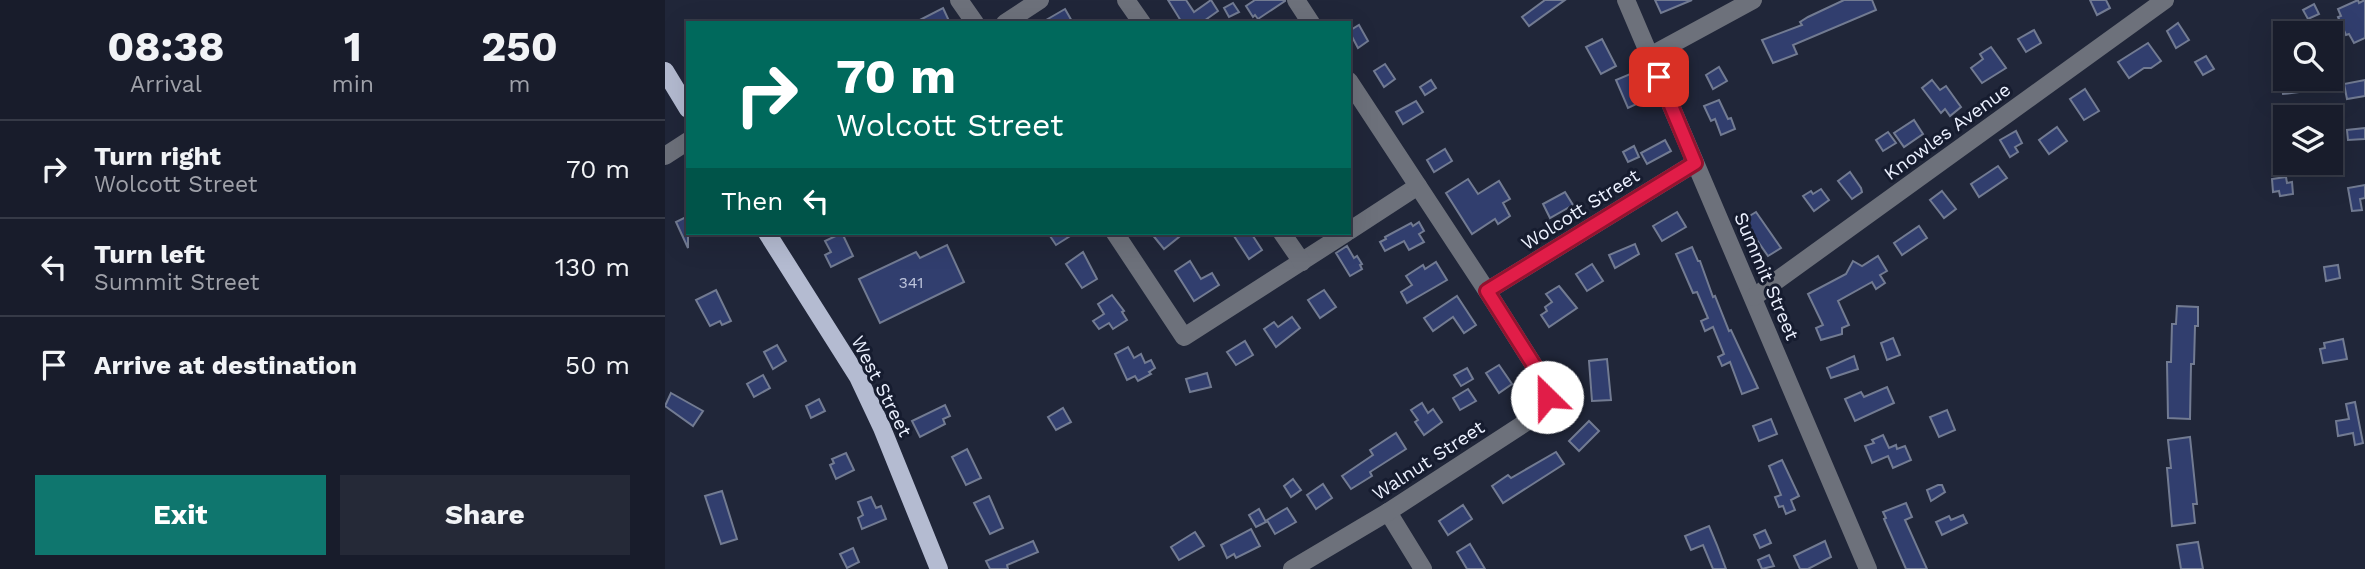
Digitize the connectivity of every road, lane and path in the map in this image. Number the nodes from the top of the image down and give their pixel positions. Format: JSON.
{"nodes":[{"id":1,"x":959,"y":0,"type":"edge"},
{"id":2,"x":1040,"y":0,"type":"edge"},
{"id":3,"x":1126,"y":0,"type":"edge"},
{"id":4,"x":1296,"y":0,"type":"edge"},
{"id":5,"x":1626,"y":0,"type":"edge"},
{"id":6,"x":1753,"y":0,"type":"edge"},
{"id":7,"x":2165,"y":0,"type":"edge"},
{"id":8,"x":974,"y":21,"type":"edge"},
{"id":9,"x":1008,"y":21,"type":"edge"},
{"id":10,"x":1141,"y":21,"type":"edge"},
{"id":11,"x":1310,"y":21,"type":"edge"},
{"id":12,"x":1650,"y":56,"type":"junction"},
{"id":13,"x":665,"y":71,"type":"edge"},
{"id":14,"x":1351,"y":84,"type":"edge"},
{"id":15,"x":686,"y":106,"type":"edge"},
{"id":16,"x":686,"y":142,"type":"edge"},
{"id":17,"x":665,"y":156,"type":"edge"},
{"id":18,"x":1695,"y":163,"type":"junction"},
{"id":19,"x":1418,"y":186,"type":"junction"},
{"id":20,"x":1351,"y":230,"type":"edge"},
{"id":21,"x":769,"y":235,"type":"edge"},
{"id":22,"x":1116,"y":235,"type":"edge"},
{"id":23,"x":1283,"y":235,"type":"edge"},
{"id":24,"x":1343,"y":235,"type":"edge"},
{"id":25,"x":1302,"y":262,"type":"junction"},
{"id":26,"x":1487,"y":291,"type":"junction"},
{"id":27,"x":1754,"y":297,"type":"junction"},
{"id":28,"x":1388,"y":512,"type":"junction"},
{"id":29,"x":939,"y":569,"type":"edge"},
{"id":30,"x":1292,"y":569,"type":"edge"},
{"id":31,"x":1423,"y":569,"type":"edge"},
{"id":32,"x":1868,"y":569,"type":"edge"}],
"edges":[{"from":1,"to":8,"type":"street"},
{"from":2,"to":9,"type":"street"},
{"from":3,"to":10,"type":"street"},
{"from":4,"to":11,"type":"street"},
{"from":5,"to":12,"type":"street","name":"Summit Street"},
{"from":6,"to":12,"type":"street"},
{"from":7,"to":27,"type":"street","name":"Knowles Avenue"},
{"from":12,"to":18,"type":"street","name":"Summit Street"},
{"from":13,"to":15,"type":"main road"},
{"from":14,"to":19,"type":"street","name":"Walnut Street"},
{"from":16,"to":17,"type":"street"},
{"from":18,"to":26,"type":"street","name":"Wolcott Street"},
{"from":18,"to":27,"type":"street","name":"Summit Street"},
{"from":19,"to":20,"type":"street"},
{"from":19,"to":26,"type":"street","name":"Walnut Street"},
{"from":21,"to":29,"type":"main road","name":"West Street"},
{"from":22,"to":25,"type":"street"},
{"from":23,"to":25,"type":"street"},
{"from":24,"to":25,"type":"street"},
{"from":26,"to":28,"type":"street","name":"Walnut Street"},
{"from":27,"to":32,"type":"street","name":"Summit Street"},
{"from":28,"to":30,"type":"street","name":"Walnut Street"},
{"from":28,"to":31,"type":"street"}]}
